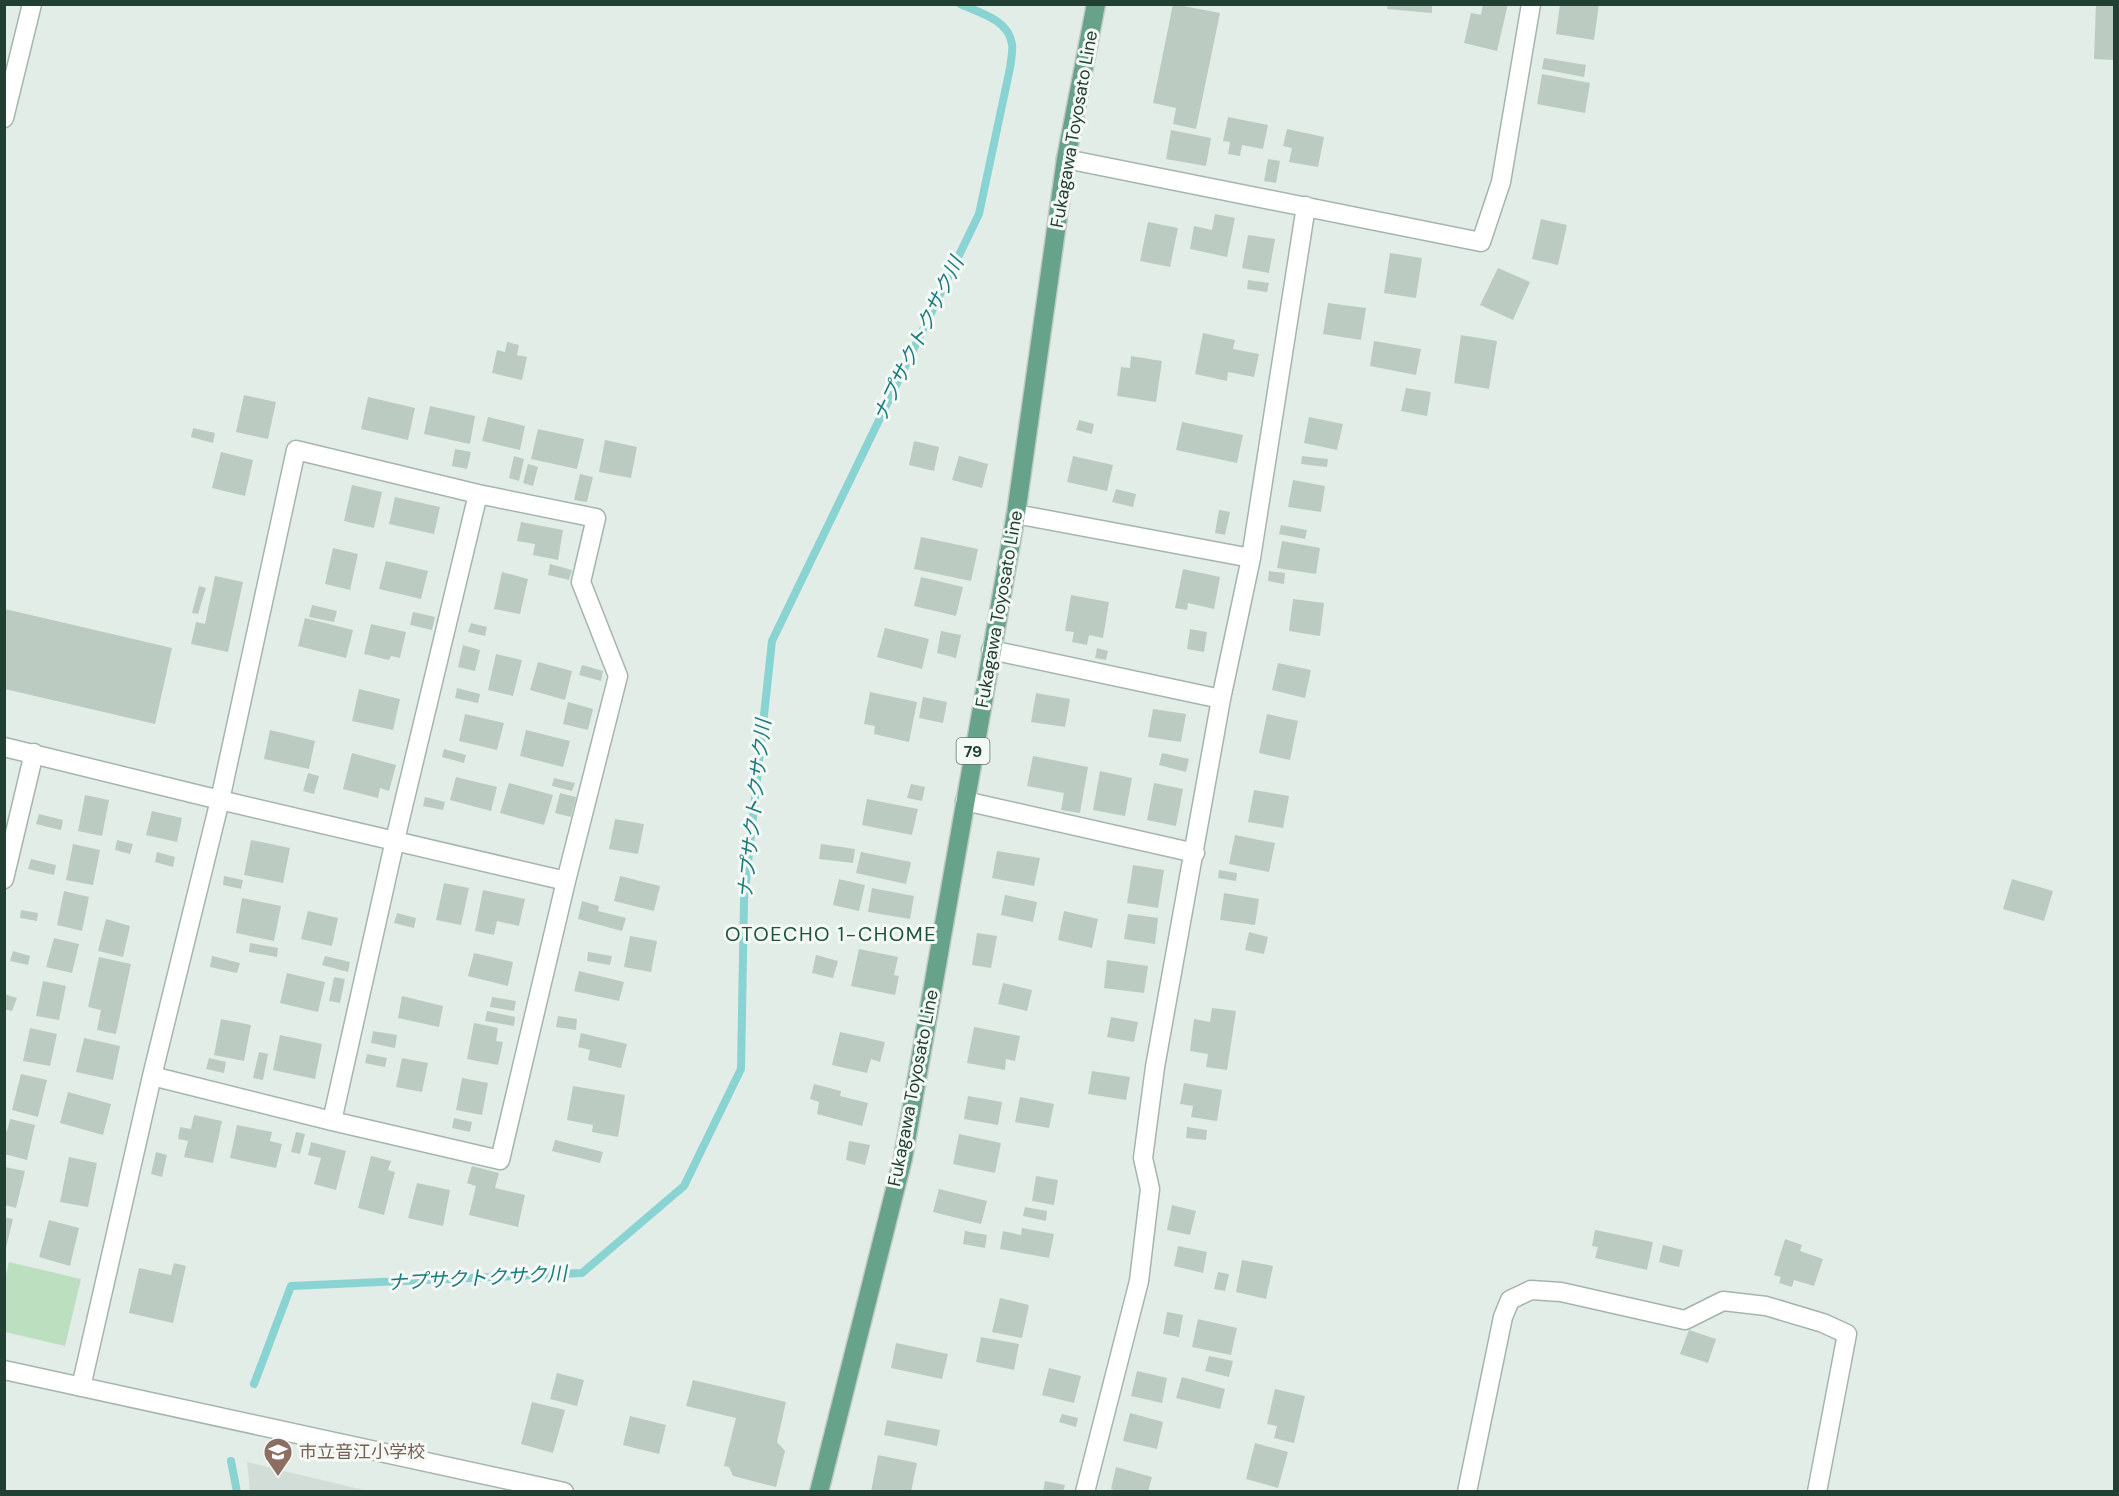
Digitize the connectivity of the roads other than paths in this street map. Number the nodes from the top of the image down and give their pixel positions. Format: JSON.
{"nodes":[{"id":1,"x":32,"y":4,"type":"edge"},
{"id":2,"x":1096,"y":4,"type":"edge"},
{"id":3,"x":1531,"y":4,"type":"edge"},
{"id":4,"x":4,"y":118,"type":"edge"},
{"id":5,"x":1066,"y":159,"type":"junction"},
{"id":6,"x":1306,"y":206,"type":"junction"},
{"id":7,"x":478,"y":494,"type":"junction"},
{"id":8,"x":1016,"y":514,"type":"junction"},
{"id":9,"x":1251,"y":558,"type":"junction"},
{"id":10,"x":991,"y":650,"type":"junction"},
{"id":11,"x":1221,"y":699,"type":"junction"},
{"id":12,"x":4,"y":747,"type":"edge"},
{"id":13,"x":34,"y":753,"type":"junction"},
{"id":14,"x":220,"y":800,"type":"junction"},
{"id":15,"x":965,"y":801,"type":"junction"},
{"id":16,"x":395,"y":840,"type":"junction"},
{"id":17,"x":1195,"y":853,"type":"junction"},
{"id":18,"x":4,"y":879,"type":"edge"},
{"id":19,"x":566,"y":881,"type":"junction"},
{"id":20,"x":152,"y":1076,"type":"junction"},
{"id":21,"x":332,"y":1121,"type":"junction"},
{"id":22,"x":4,"y":1370,"type":"edge"},
{"id":23,"x":81,"y":1388,"type":"junction"},
{"id":24,"x":564,"y":1491,"type":"edge"},
{"id":25,"x":819,"y":1491,"type":"edge"},
{"id":26,"x":1085,"y":1491,"type":"edge"},
{"id":27,"x":1467,"y":1491,"type":"edge"},
{"id":28,"x":1817,"y":1491,"type":"edge"}],
"edges":[{"from":1,"to":4,"type":"street"},
{"from":2,"to":5,"type":"main road","name":"Fukagawa Toyosato Line","number":"79"},
{"from":3,"to":6,"type":"street"},
{"from":5,"to":6,"type":"street"},
{"from":5,"to":8,"type":"main road","name":"Fukagawa Toyosato Line","number":"79"},
{"from":6,"to":9,"type":"street"},
{"from":7,"to":14,"type":"street"},
{"from":7,"to":16,"type":"street"},
{"from":7,"to":19,"type":"street"},
{"from":8,"to":9,"type":"street"},
{"from":8,"to":10,"type":"main road","name":"Fukagawa Toyosato Line","number":"79"},
{"from":9,"to":11,"type":"street"},
{"from":10,"to":11,"type":"street"},
{"from":10,"to":15,"type":"main road","name":"Fukagawa Toyosato Line","number":"79"},
{"from":11,"to":17,"type":"street"},
{"from":12,"to":13,"type":"street"},
{"from":13,"to":14,"type":"street"},
{"from":13,"to":18,"type":"street"},
{"from":14,"to":16,"type":"street"},
{"from":14,"to":20,"type":"street"},
{"from":15,"to":17,"type":"street"},
{"from":15,"to":25,"type":"main road","name":"Fukagawa Toyosato Line","number":"79"},
{"from":16,"to":19,"type":"street"},
{"from":16,"to":21,"type":"street"},
{"from":17,"to":26,"type":"street"},
{"from":19,"to":21,"type":"street"},
{"from":20,"to":21,"type":"street"},
{"from":20,"to":23,"type":"street"},
{"from":22,"to":23,"type":"street"},
{"from":23,"to":24,"type":"street"},
{"from":27,"to":28,"type":"street"}]}
